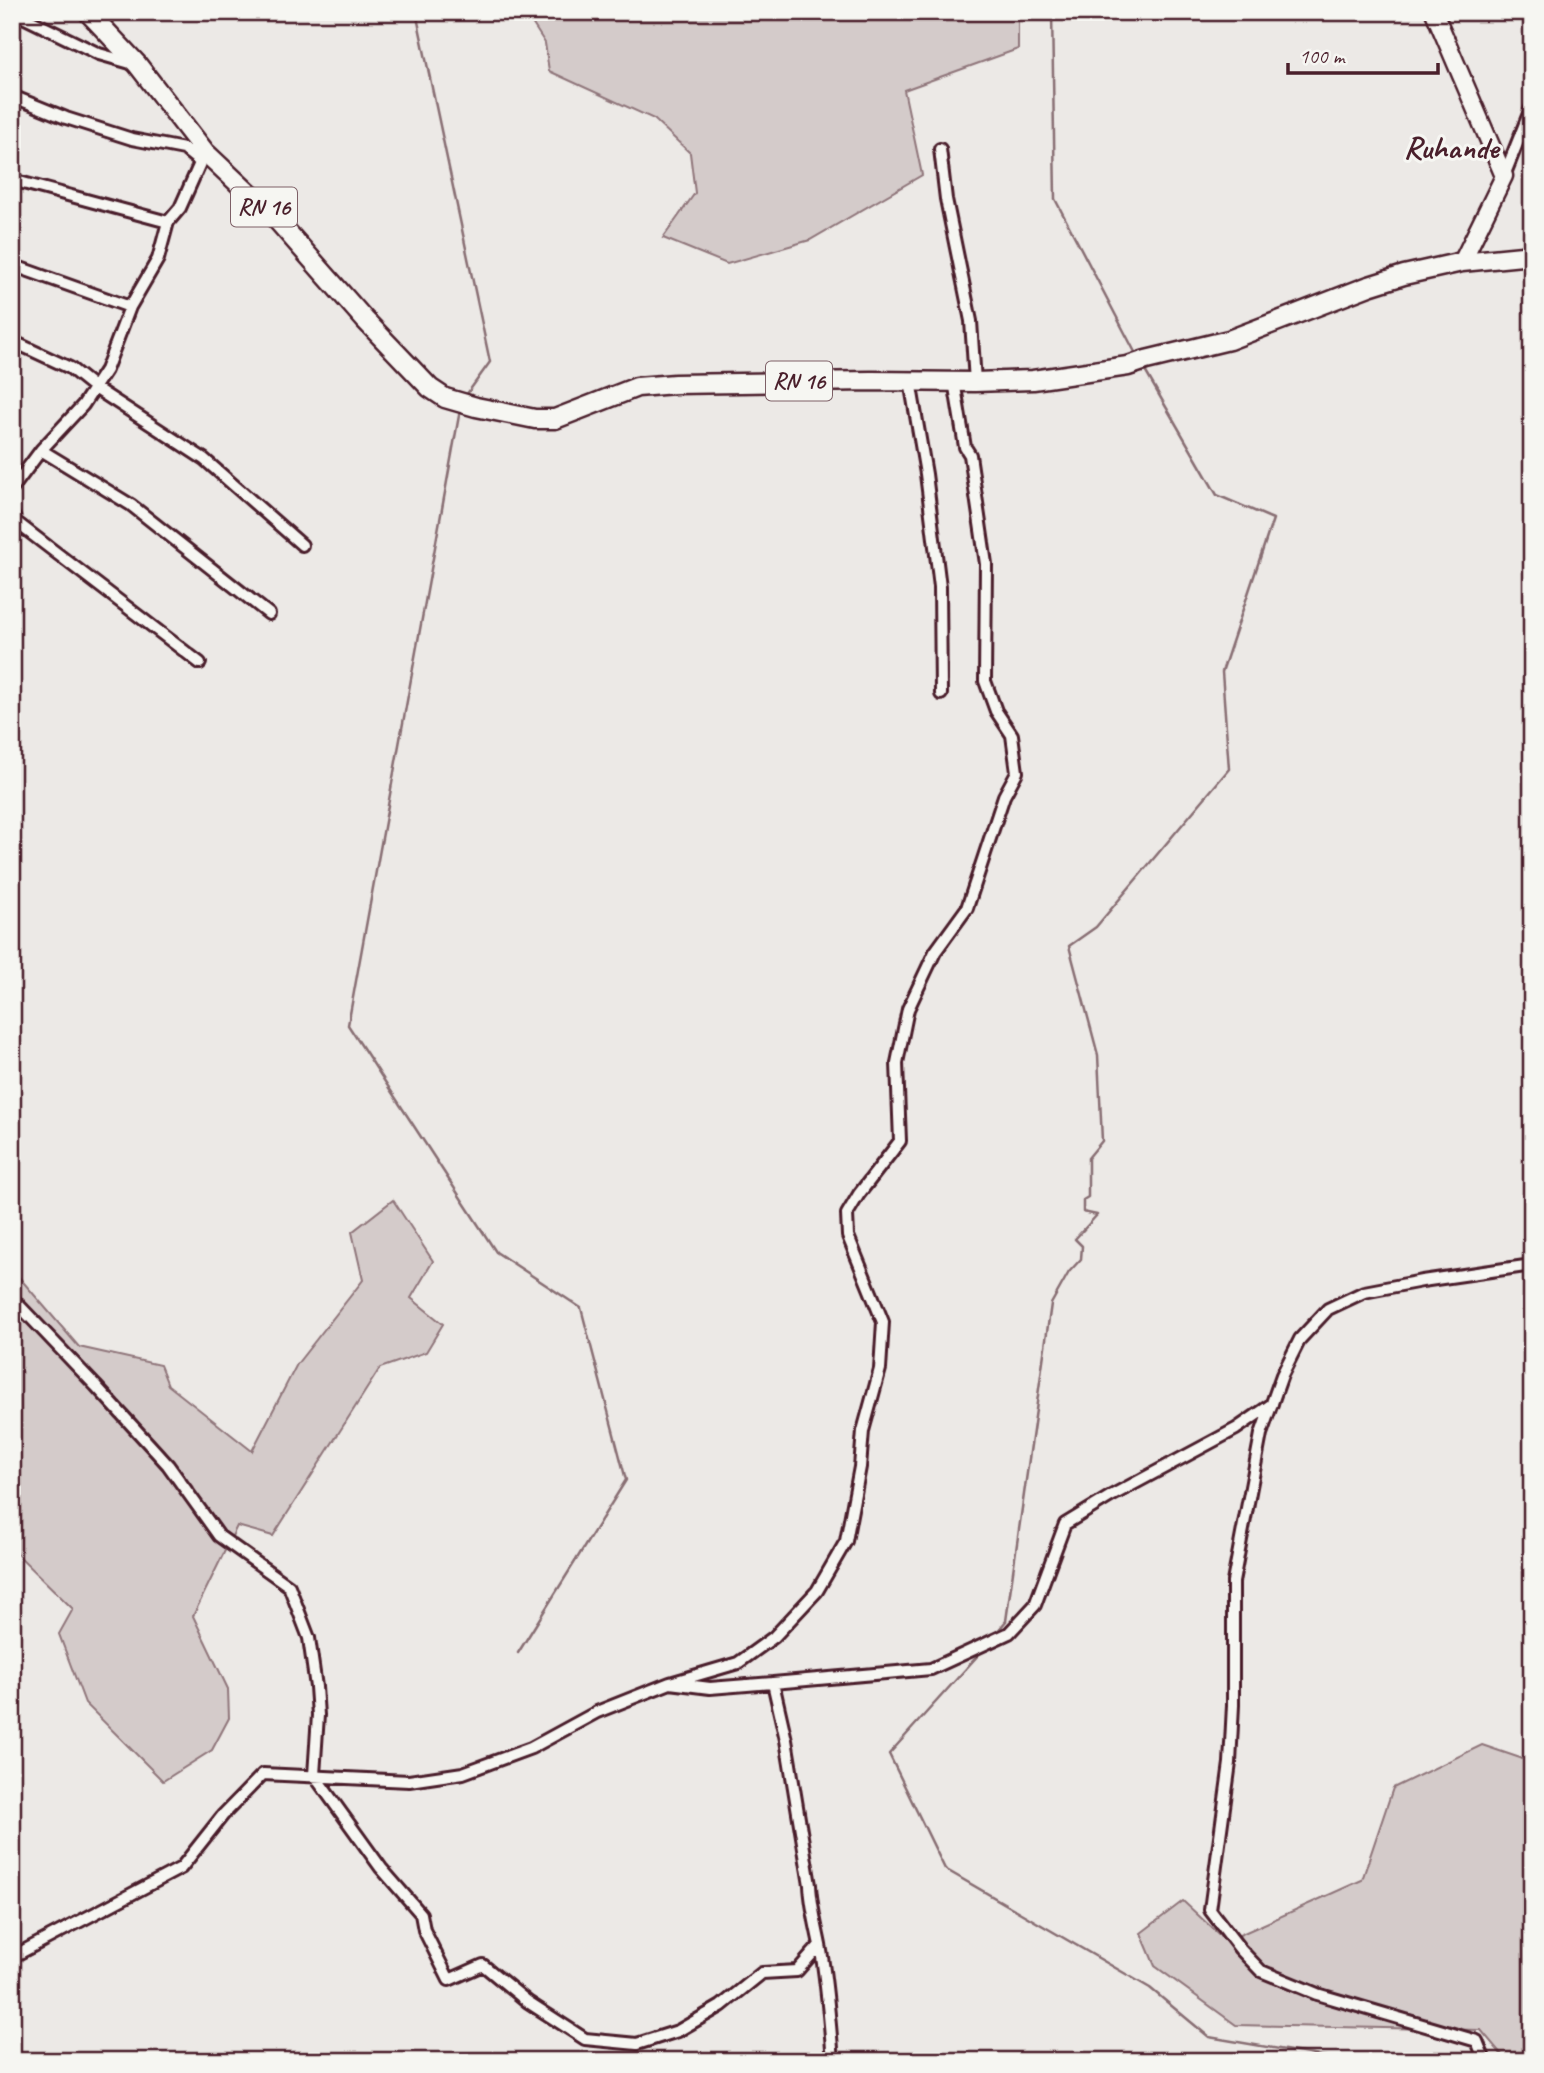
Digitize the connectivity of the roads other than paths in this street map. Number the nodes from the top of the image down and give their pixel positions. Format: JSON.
{"nodes":[{"id":1,"x":13,"y":12,"type":"edge"},
{"id":2,"x":88,"y":12,"type":"edge"},
{"id":3,"x":1434,"y":12,"type":"edge"},
{"id":4,"x":137,"y":64,"type":"junction"},
{"id":5,"x":12,"y":96,"type":"edge"},
{"id":6,"x":1532,"y":106,"type":"edge"},
{"id":7,"x":940,"y":149,"type":"dead end"},
{"id":8,"x":203,"y":157,"type":"junction"},
{"id":9,"x":1504,"y":176,"type":"junction"},
{"id":10,"x":12,"y":180,"type":"edge"},
{"id":11,"x":168,"y":222,"type":"junction"},
{"id":12,"x":1532,"y":255,"type":"edge"},
{"id":13,"x":1462,"y":262,"type":"junction"},
{"id":14,"x":12,"y":265,"type":"edge"},
{"id":15,"x":130,"y":307,"type":"junction"},
{"id":16,"x":12,"y":341,"type":"edge"},
{"id":17,"x":910,"y":381,"type":"junction"},
{"id":18,"x":954,"y":381,"type":"junction"},
{"id":19,"x":975,"y":382,"type":"junction"},
{"id":20,"x":95,"y":388,"type":"junction"},
{"id":21,"x":41,"y":450,"type":"junction"},
{"id":22,"x":12,"y":489,"type":"edge"},
{"id":23,"x":14,"y":517,"type":"edge"},
{"id":24,"x":12,"y":542,"type":"edge"},
{"id":25,"x":302,"y":544,"type":"dead end"},
{"id":26,"x":269,"y":614,"type":"dead end"},
{"id":27,"x":200,"y":663,"type":"dead end"},
{"id":28,"x":941,"y":694,"type":"dead end"},
{"id":29,"x":1532,"y":1265,"type":"edge"},
{"id":30,"x":12,"y":1298,"type":"edge"},
{"id":31,"x":1272,"y":1404,"type":"junction"},
{"id":32,"x":670,"y":1683,"type":"junction"},
{"id":33,"x":773,"y":1683,"type":"junction"},
{"id":34,"x":314,"y":1775,"type":"junction"},
{"id":35,"x":820,"y":1945,"type":"junction"},
{"id":36,"x":12,"y":1957,"type":"edge"},
{"id":37,"x":833,"y":2061,"type":"edge"},
{"id":38,"x":1485,"y":2061,"type":"edge"}],
"edges":[{"from":1,"to":4,"type":"street"},
{"from":2,"to":4,"type":"main road","number":"RN 16"},
{"from":3,"to":9,"type":"main road"},
{"from":4,"to":8,"type":"main road","number":"RN 16"},
{"from":5,"to":8,"type":"street"},
{"from":6,"to":9,"type":"street"},
{"from":7,"to":19,"type":"street"},
{"from":8,"to":11,"type":"street"},
{"from":8,"to":17,"type":"main road","number":"RN 16"},
{"from":9,"to":13,"type":"main road"},
{"from":10,"to":11,"type":"street"},
{"from":11,"to":15,"type":"street"},
{"from":12,"to":13,"type":"main road","number":"RN 16"},
{"from":13,"to":19,"type":"main road","number":"RN 16"},
{"from":14,"to":15,"type":"street"},
{"from":15,"to":20,"type":"street"},
{"from":16,"to":20,"type":"street"},
{"from":17,"to":18,"type":"main road","number":"RN 16"},
{"from":17,"to":28,"type":"street"},
{"from":18,"to":19,"type":"main road","number":"RN 16"},
{"from":18,"to":32,"type":"street"},
{"from":20,"to":21,"type":"street"},
{"from":20,"to":25,"type":"street"},
{"from":21,"to":22,"type":"street"},
{"from":21,"to":26,"type":"street"},
{"from":23,"to":24,"type":"street"},
{"from":23,"to":27,"type":"street"},
{"from":29,"to":31,"type":"street"},
{"from":30,"to":34,"type":"street"},
{"from":31,"to":33,"type":"street"},
{"from":31,"to":38,"type":"street"},
{"from":32,"to":33,"type":"street"},
{"from":32,"to":34,"type":"street"},
{"from":33,"to":35,"type":"street"},
{"from":34,"to":35,"type":"street"},
{"from":34,"to":36,"type":"street"},
{"from":35,"to":37,"type":"street"}]}
